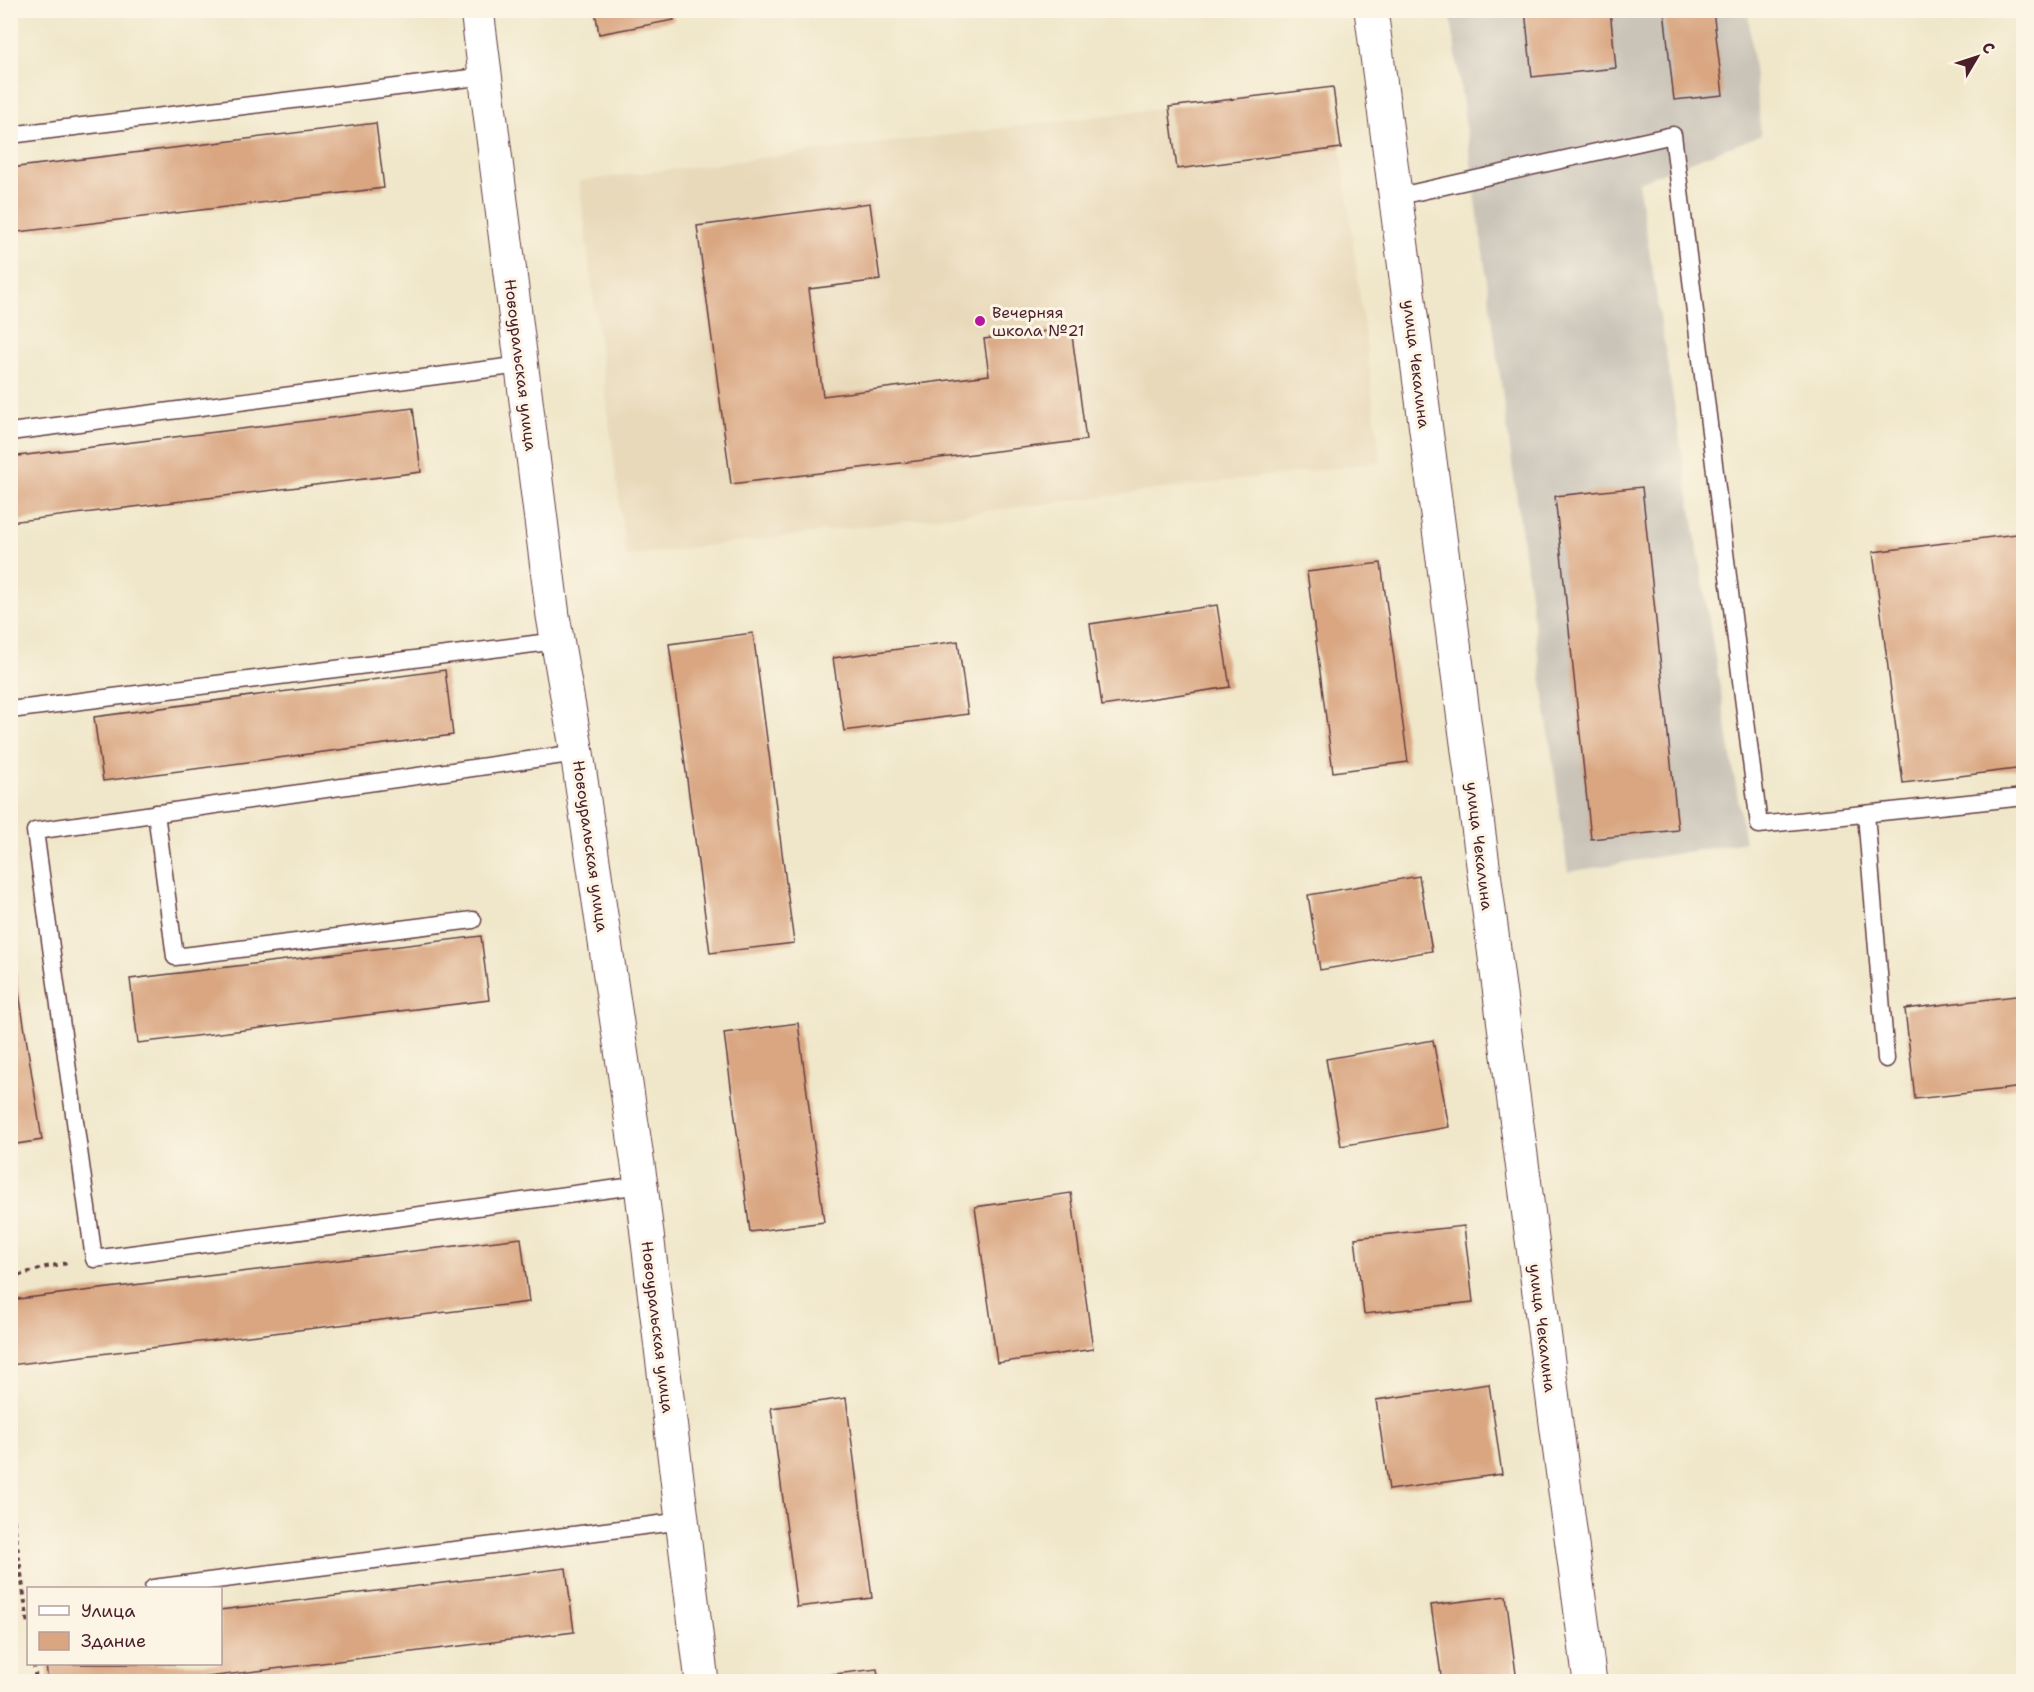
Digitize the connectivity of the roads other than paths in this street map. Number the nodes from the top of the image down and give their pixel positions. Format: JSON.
{"nodes":[{"id":1,"x":477,"y":10,"type":"edge"},
{"id":2,"x":1371,"y":10,"type":"edge"},
{"id":3,"x":486,"y":76,"type":"junction"},
{"id":4,"x":10,"y":135,"type":"edge"},
{"id":5,"x":1395,"y":197,"type":"junction"},
{"id":6,"x":521,"y":364,"type":"junction"},
{"id":7,"x":10,"y":432,"type":"edge"},
{"id":8,"x":557,"y":641,"type":"junction"},
{"id":9,"x":10,"y":710,"type":"edge"},
{"id":10,"x":577,"y":753,"type":"junction"},
{"id":11,"x":2024,"y":797,"type":"edge"},
{"id":12,"x":156,"y":813,"type":"junction"},
{"id":13,"x":1866,"y":814,"type":"junction"},
{"id":14,"x":473,"y":920,"type":"dead end"},
{"id":15,"x":1886,"y":1059,"type":"dead end"},
{"id":16,"x":641,"y":1185,"type":"junction"},
{"id":17,"x":683,"y":1521,"type":"junction"},
{"id":18,"x":161,"y":1587,"type":"edge"},
{"id":19,"x":702,"y":1682,"type":"edge"},
{"id":20,"x":1590,"y":1682,"type":"edge"}],
"edges":[{"from":1,"to":3,"type":"street","name":"Новоуральская улица"},
{"from":2,"to":5,"type":"street","name":"улица Чекалина"},
{"from":3,"to":4,"type":"lane"},
{"from":3,"to":6,"type":"street","name":"Новоуральская улица"},
{"from":5,"to":13,"type":"lane"},
{"from":5,"to":20,"type":"street","name":"улица Чекалина"},
{"from":6,"to":7,"type":"lane"},
{"from":6,"to":8,"type":"street","name":"Новоуральская улица"},
{"from":8,"to":9,"type":"lane"},
{"from":8,"to":10,"type":"street","name":"Новоуральская улица"},
{"from":10,"to":12,"type":"lane"},
{"from":10,"to":16,"type":"street","name":"Новоуральская улица"},
{"from":11,"to":13,"type":"lane"},
{"from":12,"to":14,"type":"lane"},
{"from":12,"to":16,"type":"lane"},
{"from":13,"to":15,"type":"lane"},
{"from":16,"to":17,"type":"street","name":"Новоуральская улица"},
{"from":17,"to":18,"type":"lane"},
{"from":17,"to":19,"type":"street","name":"Новоуральская улица"}]}
